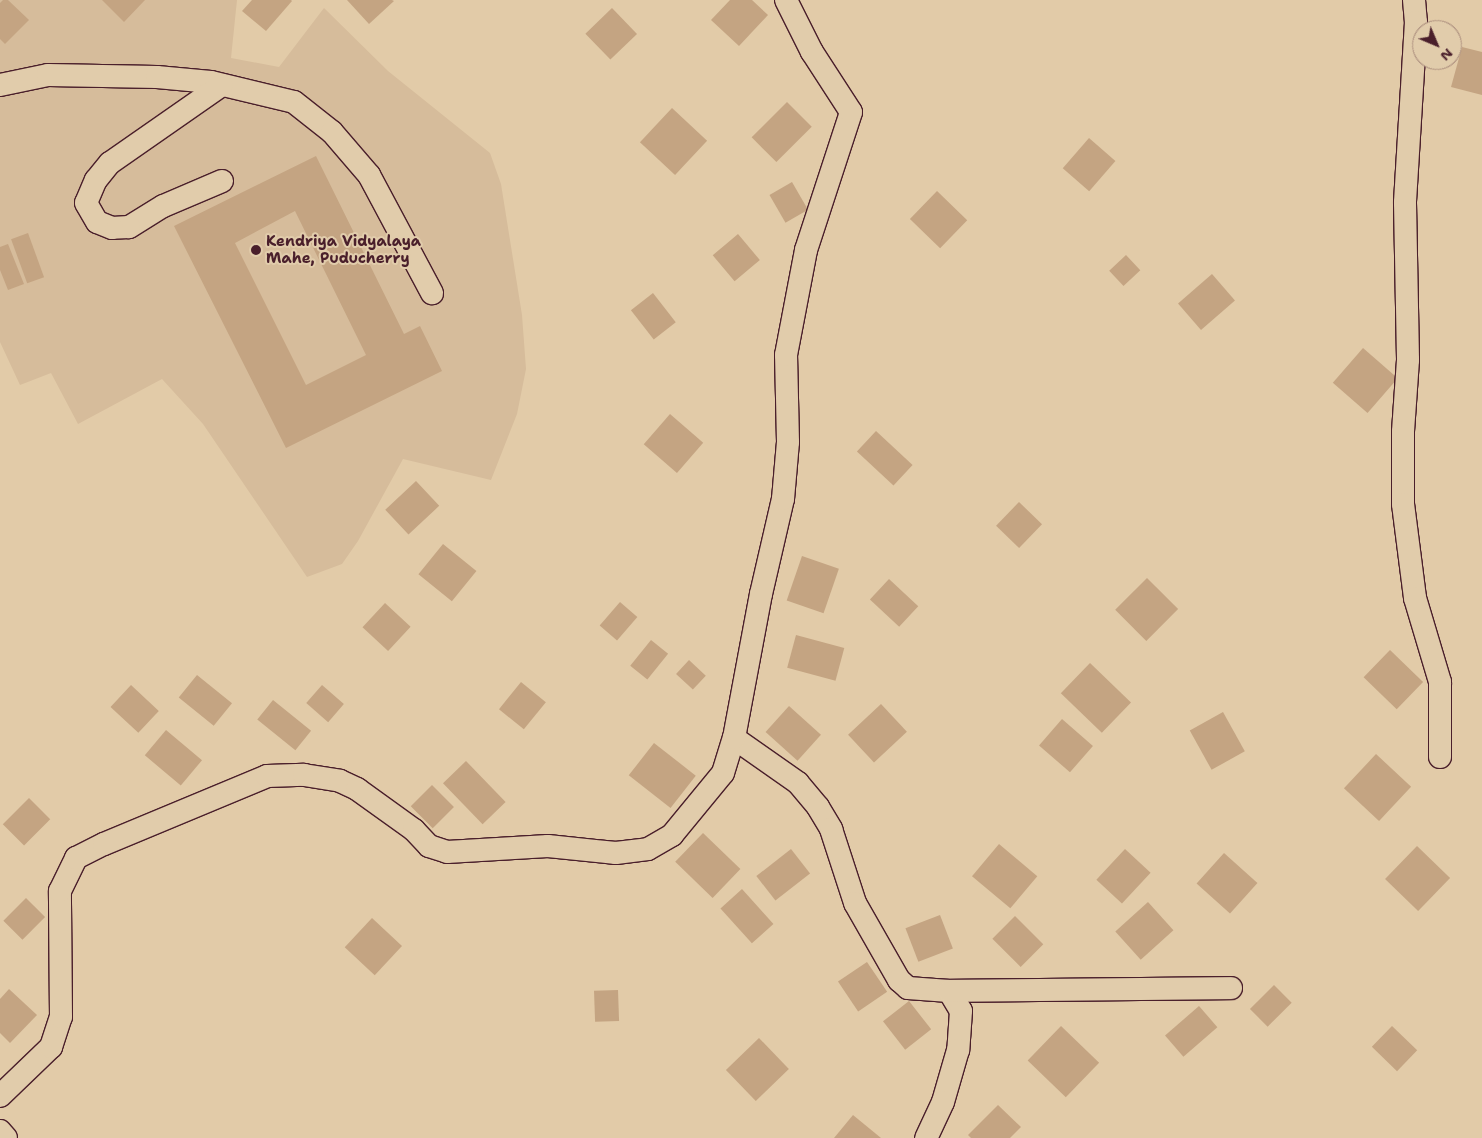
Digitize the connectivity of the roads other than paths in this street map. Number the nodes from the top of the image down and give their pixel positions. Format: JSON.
{"nodes":[{"id":1,"x":786,"y":0,"type":"edge"},
{"id":2,"x":1414,"y":0,"type":"edge"},
{"id":3,"x":0,"y":85,"type":"edge"},
{"id":4,"x":222,"y":85,"type":"junction"},
{"id":5,"x":222,"y":181,"type":"dead end"},
{"id":6,"x":432,"y":294,"type":"dead end"},
{"id":7,"x":734,"y":738,"type":"junction"},
{"id":8,"x":1440,"y":757,"type":"dead end"},
{"id":9,"x":1231,"y":988,"type":"dead end"},
{"id":10,"x":949,"y":991,"type":"junction"},
{"id":11,"x":0,"y":1096,"type":"edge"},
{"id":12,"x":0,"y":1131,"type":"edge"},
{"id":13,"x":6,"y":1138,"type":"edge"},
{"id":14,"x":926,"y":1138,"type":"edge"}],
"edges":[{"from":1,"to":7,"type":"street"},
{"from":2,"to":8,"type":"street"},
{"from":3,"to":4,"type":"street"},
{"from":4,"to":5,"type":"street"},
{"from":4,"to":6,"type":"street"},
{"from":7,"to":10,"type":"street"},
{"from":7,"to":11,"type":"street"},
{"from":9,"to":10,"type":"street"},
{"from":10,"to":14,"type":"street"},
{"from":12,"to":13,"type":"street"}]}
